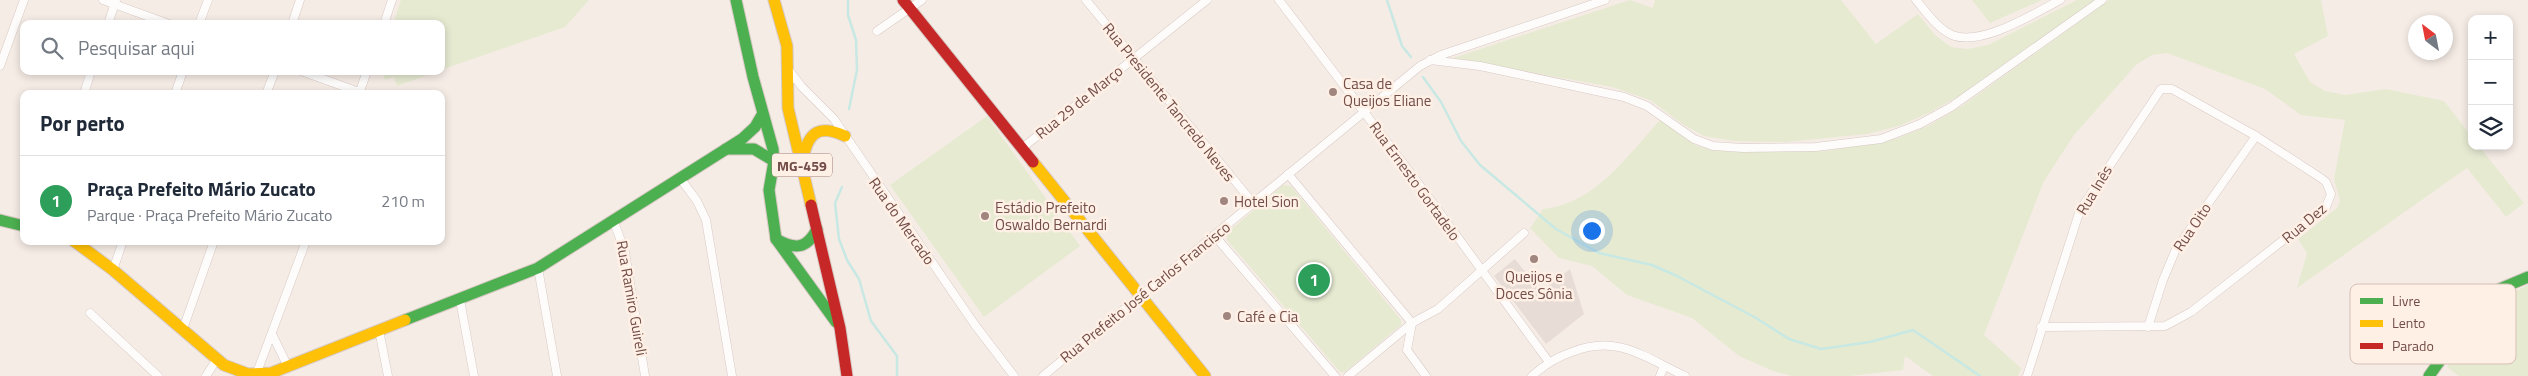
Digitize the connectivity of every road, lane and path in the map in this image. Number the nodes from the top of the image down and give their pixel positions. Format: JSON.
{"nodes":[{"id":1,"x":24,"y":0,"type":"edge"},
{"id":2,"x":102,"y":0,"type":"edge"},
{"id":3,"x":208,"y":0,"type":"edge"},
{"id":4,"x":300,"y":0,"type":"edge"},
{"id":5,"x":392,"y":0,"type":"edge"},
{"id":6,"x":774,"y":0,"type":"edge"},
{"id":7,"x":903,"y":0,"type":"edge"},
{"id":8,"x":922,"y":0,"type":"edge"},
{"id":9,"x":1086,"y":0,"type":"edge"},
{"id":10,"x":1207,"y":0,"type":"edge"},
{"id":11,"x":1279,"y":0,"type":"edge"},
{"id":12,"x":1606,"y":0,"type":"edge"},
{"id":13,"x":1916,"y":0,"type":"edge"},
{"id":14,"x":2060,"y":0,"type":"edge"},
{"id":15,"x":2102,"y":0,"type":"edge"},
{"id":16,"x":115,"y":2,"type":"edge"},
{"id":17,"x":738,"y":2,"type":"edge"},
{"id":18,"x":910,"y":10,"type":"junction"},
{"id":19,"x":109,"y":20,"type":"edge"},
{"id":20,"x":159,"y":20,"type":"edge"},
{"id":21,"x":200,"y":20,"type":"edge"},
{"id":22,"x":293,"y":20,"type":"edge"},
{"id":23,"x":385,"y":20,"type":"edge"},
{"id":24,"x":877,"y":31,"type":"dead end"},
{"id":25,"x":1134,"y":58,"type":"junction"},
{"id":26,"x":1430,"y":60,"type":"junction"},
{"id":27,"x":0,"y":66,"type":"edge"},
{"id":28,"x":788,"y":69,"type":"junction"},
{"id":29,"x":90,"y":75,"type":"edge"},
{"id":30,"x":182,"y":75,"type":"edge"},
{"id":31,"x":273,"y":75,"type":"edge"},
{"id":32,"x":312,"y":75,"type":"edge"},
{"id":33,"x":366,"y":75,"type":"edge"},
{"id":34,"x":85,"y":90,"type":"edge"},
{"id":35,"x":176,"y":90,"type":"edge"},
{"id":36,"x":268,"y":90,"type":"edge"},
{"id":37,"x":351,"y":90,"type":"edge"},
{"id":38,"x":360,"y":90,"type":"edge"},
{"id":39,"x":2158,"y":92,"type":"joint"},
{"id":40,"x":1363,"y":112,"type":"junction"},
{"id":41,"x":762,"y":115,"type":"junction"},
{"id":42,"x":845,"y":136,"type":"junction"},
{"id":43,"x":2256,"y":136,"type":"junction"},
{"id":44,"x":724,"y":149,"type":"junction"},
{"id":45,"x":1021,"y":149,"type":"junction"},
{"id":46,"x":774,"y":161,"type":"junction"},
{"id":47,"x":802,"y":164,"type":"junction"},
{"id":48,"x":1288,"y":174,"type":"junction"},
{"id":49,"x":680,"y":178,"type":"junction"},
{"id":50,"x":1253,"y":203,"type":"junction"},
{"id":51,"x":0,"y":220,"type":"edge"},
{"id":52,"x":614,"y":222,"type":"junction"},
{"id":53,"x":20,"y":225,"type":"edge"},
{"id":54,"x":817,"y":228,"type":"junction"},
{"id":55,"x":1524,"y":233,"type":"dead end"},
{"id":56,"x":1214,"y":235,"type":"junction"},
{"id":57,"x":776,"y":239,"type":"junction"},
{"id":58,"x":79,"y":245,"type":"edge"},
{"id":59,"x":122,"y":245,"type":"edge"},
{"id":60,"x":213,"y":245,"type":"edge"},
{"id":61,"x":305,"y":245,"type":"edge"},
{"id":62,"x":538,"y":268,"type":"junction"},
{"id":63,"x":113,"y":270,"type":"junction"},
{"id":64,"x":1481,"y":272,"type":"junction"},
{"id":65,"x":2528,"y":276,"type":"edge"},
{"id":66,"x":2510,"y":284,"type":"edge"},
{"id":67,"x":1140,"y":296,"type":"junction"},
{"id":68,"x":460,"y":300,"type":"junction"},
{"id":69,"x":90,"y":313,"type":"dead end"},
{"id":70,"x":1412,"y":323,"type":"junction"},
{"id":71,"x":2041,"y":326,"type":"junction"},
{"id":72,"x":2148,"y":327,"type":"junction"},
{"id":73,"x":840,"y":328,"type":"junction"},
{"id":74,"x":183,"y":329,"type":"junction"},
{"id":75,"x":379,"y":330,"type":"junction"},
{"id":76,"x":272,"y":334,"type":"junction"},
{"id":77,"x":217,"y":359,"type":"junction"},
{"id":78,"x":1549,"y":362,"type":"junction"},
{"id":79,"x":2438,"y":364,"type":"edge"},
{"id":80,"x":1664,"y":366,"type":"junction"},
{"id":81,"x":290,"y":372,"type":"edge"},
{"id":82,"x":1355,"y":373,"type":"edge"},
{"id":83,"x":256,"y":375,"type":"junction"},
{"id":84,"x":158,"y":376,"type":"edge"},
{"id":85,"x":206,"y":376,"type":"edge"},
{"id":86,"x":388,"y":376,"type":"edge"},
{"id":87,"x":474,"y":376,"type":"edge"},
{"id":88,"x":557,"y":376,"type":"edge"},
{"id":89,"x":646,"y":376,"type":"edge"},
{"id":90,"x":732,"y":376,"type":"edge"},
{"id":91,"x":847,"y":376,"type":"edge"},
{"id":92,"x":1014,"y":376,"type":"edge"},
{"id":93,"x":1043,"y":376,"type":"edge"},
{"id":94,"x":1205,"y":376,"type":"edge"},
{"id":95,"x":1335,"y":376,"type":"edge"},
{"id":96,"x":1348,"y":376,"type":"edge"},
{"id":97,"x":1362,"y":376,"type":"edge"},
{"id":98,"x":1426,"y":376,"type":"edge"},
{"id":99,"x":1532,"y":376,"type":"edge"},
{"id":100,"x":1660,"y":376,"type":"edge"},
{"id":101,"x":1685,"y":376,"type":"edge"},
{"id":102,"x":2027,"y":376,"type":"edge"},
{"id":103,"x":2429,"y":376,"type":"edge"}],
"edges":[{"from":1,"to":27,"type":"street"},
{"from":2,"to":16,"type":"street"},
{"from":3,"to":21,"type":"street"},
{"from":4,"to":22,"type":"street"},
{"from":5,"to":23,"type":"street"},
{"from":6,"to":28,"type":"street","number":"MG-459"},
{"from":7,"to":18,"type":"street"},
{"from":8,"to":18,"type":"street"},
{"from":9,"to":25,"type":"street","name":"Rua Presidente Tancredo Neves"},
{"from":10,"to":25,"type":"street","name":"Rua 29 de Março"},
{"from":11,"to":40,"type":"street","name":"Rua Ernesto Gortadelo"},
{"from":12,"to":26,"type":"street","name":"Rua Prefeito José Carlos Francisco"},
{"from":13,"to":14,"type":"street"},
{"from":15,"to":26,"type":"street"},
{"from":16,"to":19,"type":"street"},
{"from":16,"to":20,"type":"street"},
{"from":17,"to":41,"type":"street","number":"MG-459"},
{"from":18,"to":24,"type":"street"},
{"from":18,"to":45,"type":"street"},
{"from":25,"to":45,"type":"street","name":"Rua 29 de Março"},
{"from":25,"to":50,"type":"street","name":"Rua Presidente Tancredo Neves"},
{"from":26,"to":40,"type":"street","name":"Rua Prefeito José Carlos Francisco"},
{"from":28,"to":42,"type":"street","name":"Rua do Mercado"},
{"from":28,"to":47,"type":"street","number":"MG-459"},
{"from":29,"to":34,"type":"street"},
{"from":30,"to":35,"type":"street"},
{"from":31,"to":36,"type":"street"},
{"from":32,"to":37,"type":"street"},
{"from":33,"to":38,"type":"street"},
{"from":39,"to":43,"type":"street","name":"Rua Dez"},
{"from":39,"to":71,"type":"street","name":"Rua Inês"},
{"from":40,"to":48,"type":"street","name":"Rua Prefeito José Carlos Francisco"},
{"from":40,"to":64,"type":"street","name":"Rua Ernesto Gortadelo"},
{"from":41,"to":44,"type":"street"},
{"from":41,"to":46,"type":"street","number":"MG-459"},
{"from":42,"to":47,"type":"street"},
{"from":42,"to":92,"type":"street","name":"Rua do Mercado"},
{"from":43,"to":72,"type":"street","name":"Rua Oito"},
{"from":43,"to":72,"type":"street","name":"Rua Dez"},
{"from":44,"to":46,"type":"street"},
{"from":44,"to":49,"type":"street"},
{"from":45,"to":67,"type":"street"},
{"from":46,"to":57,"type":"street","number":"MG-459"},
{"from":47,"to":54,"type":"street","number":"MG-459"},
{"from":48,"to":50,"type":"street","name":"Rua Prefeito José Carlos Francisco"},
{"from":48,"to":70,"type":"street"},
{"from":49,"to":52,"type":"street"},
{"from":49,"to":90,"type":"street"},
{"from":50,"to":56,"type":"street","name":"Rua Prefeito José Carlos Francisco"},
{"from":51,"to":53,"type":"street"},
{"from":52,"to":62,"type":"street"},
{"from":52,"to":89,"type":"street","name":"Rua Ramiro Guireli"},
{"from":54,"to":57,"type":"street"},
{"from":54,"to":73,"type":"street","number":"MG-459"},
{"from":55,"to":64,"type":"street"},
{"from":56,"to":67,"type":"street","name":"Rua Prefeito José Carlos Francisco"},
{"from":56,"to":95,"type":"street"},
{"from":57,"to":73,"type":"street","number":"MG-459"},
{"from":58,"to":63,"type":"street"},
{"from":59,"to":63,"type":"street"},
{"from":60,"to":74,"type":"street"},
{"from":61,"to":76,"type":"street"},
{"from":62,"to":68,"type":"street"},
{"from":62,"to":88,"type":"street"},
{"from":63,"to":74,"type":"street"},
{"from":64,"to":70,"type":"street"},
{"from":64,"to":78,"type":"street","name":"Rua Ernesto Gortadelo"},
{"from":65,"to":66,"type":"street"},
{"from":67,"to":93,"type":"street","name":"Rua Prefeito José Carlos Francisco"},
{"from":67,"to":94,"type":"street"},
{"from":68,"to":75,"type":"street"},
{"from":68,"to":87,"type":"street"},
{"from":69,"to":84,"type":"street"},
{"from":70,"to":82,"type":"street"},
{"from":70,"to":98,"type":"street"},
{"from":71,"to":72,"type":"street"},
{"from":71,"to":102,"type":"street","name":"Rua Inês"},
{"from":73,"to":91,"type":"street","number":"MG-459"},
{"from":74,"to":77,"type":"street"},
{"from":75,"to":81,"type":"street"},
{"from":75,"to":86,"type":"street"},
{"from":76,"to":81,"type":"street"},
{"from":76,"to":83,"type":"street"},
{"from":77,"to":83,"type":"street"},
{"from":77,"to":85,"type":"street"},
{"from":78,"to":80,"type":"street"},
{"from":78,"to":99,"type":"street"},
{"from":79,"to":103,"type":"street"},
{"from":80,"to":100,"type":"street"},
{"from":80,"to":101,"type":"street"},
{"from":81,"to":83,"type":"street"},
{"from":82,"to":96,"type":"street"},
{"from":82,"to":97,"type":"street"}]}
